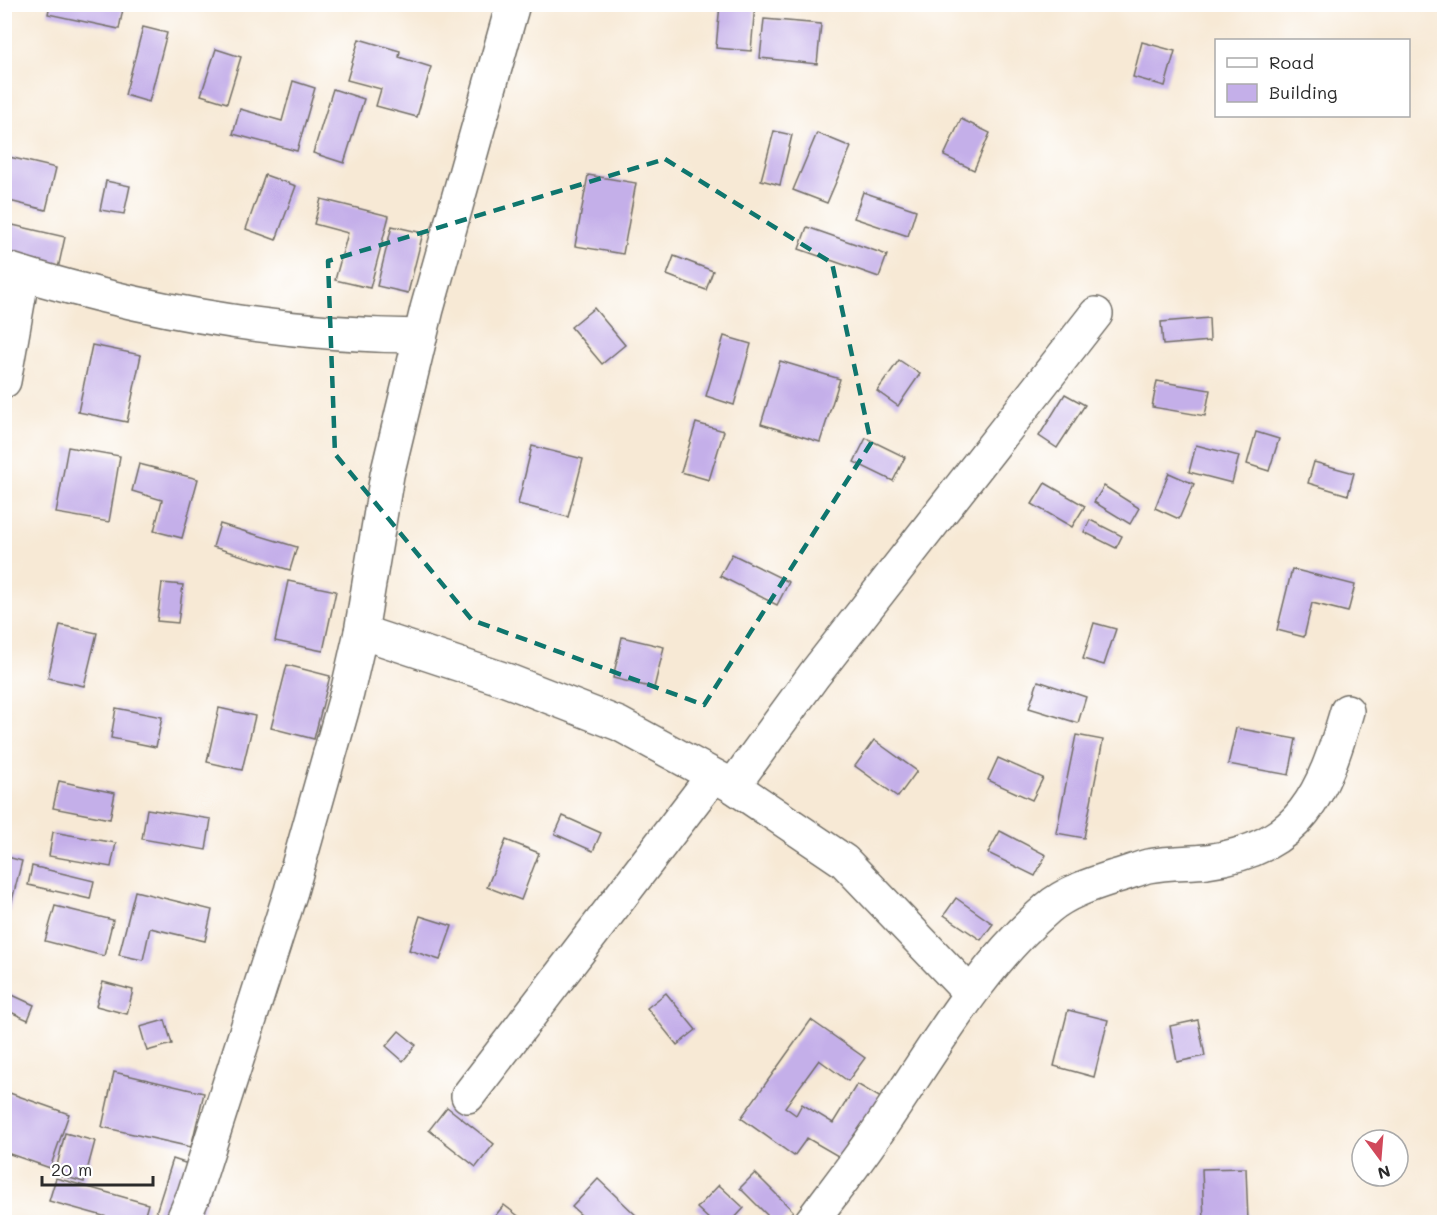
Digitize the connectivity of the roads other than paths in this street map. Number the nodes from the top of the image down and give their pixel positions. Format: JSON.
{"nodes":[{"id":1,"x":513,"y":4,"type":"edge"},
{"id":2,"x":14,"y":271,"type":"edge"},
{"id":3,"x":1096,"y":314,"type":"dead end"},
{"id":4,"x":420,"y":336,"type":"junction"},
{"id":5,"x":4,"y":381,"type":"edge"},
{"id":6,"x":361,"y":632,"type":"junction"},
{"id":7,"x":1347,"y":711,"type":"dead end"},
{"id":8,"x":723,"y":781,"type":"junction"},
{"id":9,"x":970,"y":993,"type":"junction"},
{"id":10,"x":468,"y":1096,"type":"dead end"},
{"id":11,"x":182,"y":1222,"type":"edge"},
{"id":12,"x":811,"y":1222,"type":"edge"}],
"edges":[{"from":1,"to":4,"type":"street"},
{"from":2,"to":4,"type":"street"},
{"from":2,"to":5,"type":"street"},
{"from":3,"to":8,"type":"street"},
{"from":4,"to":6,"type":"street"},
{"from":6,"to":8,"type":"street"},
{"from":6,"to":11,"type":"street"},
{"from":7,"to":9,"type":"street"},
{"from":8,"to":9,"type":"street"},
{"from":8,"to":10,"type":"street"},
{"from":9,"to":12,"type":"street"}]}
